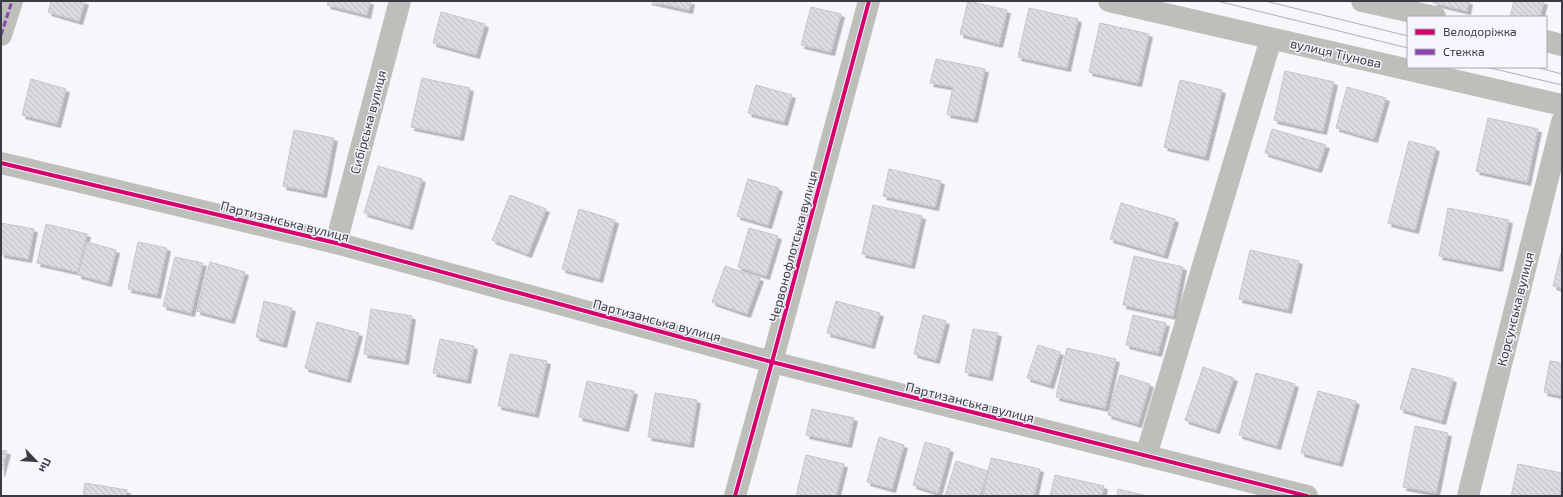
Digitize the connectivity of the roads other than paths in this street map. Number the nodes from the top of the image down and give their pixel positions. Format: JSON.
{"nodes":[{"id":1,"x":12,"y":1,"type":"edge"},
{"id":2,"x":400,"y":1,"type":"edge"},
{"id":3,"x":869,"y":1,"type":"edge"},
{"id":4,"x":1109,"y":1,"type":"edge"},
{"id":5,"x":1362,"y":1,"type":"edge"},
{"id":6,"x":1431,"y":16,"type":"edge"},
{"id":7,"x":1,"y":35,"type":"edge"},
{"id":8,"x":1271,"y":39,"type":"junction"},
{"id":9,"x":1547,"y":41,"type":"edge"},
{"id":10,"x":1562,"y":45,"type":"edge"},
{"id":11,"x":1562,"y":106,"type":"edge"},
{"id":12,"x":1562,"y":122,"type":"edge"},
{"id":13,"x":1,"y":163,"type":"edge"},
{"id":14,"x":336,"y":243,"type":"junction"},
{"id":15,"x":772,"y":362,"type":"junction"},
{"id":16,"x":1146,"y":456,"type":"junction"},
{"id":17,"x":735,"y":496,"type":"edge"},
{"id":18,"x":1307,"y":496,"type":"edge"},
{"id":19,"x":1468,"y":496,"type":"edge"}],
"edges":[{"from":1,"to":7,"type":"street"},
{"from":2,"to":14,"type":"street","name":"Сибірська вулиця"},
{"from":3,"to":15,"type":"street","name":"Червонофлотська вулиця"},
{"from":4,"to":8,"type":"street","name":"вулиця Тіунова"},
{"from":5,"to":6,"type":"street"},
{"from":8,"to":11,"type":"street","name":"вулиця Тіунова"},
{"from":8,"to":16,"type":"street"},
{"from":9,"to":10,"type":"street"},
{"from":12,"to":19,"type":"street","name":"Корсунська вулиця"},
{"from":13,"to":14,"type":"street","name":"Партизанська вулиця"},
{"from":14,"to":15,"type":"street","name":"Партизанська вулиця"},
{"from":15,"to":16,"type":"street","name":"Партизанська вулиця"},
{"from":15,"to":17,"type":"street","name":"Червонофлотська вулиця"},
{"from":16,"to":18,"type":"street","name":"Партизанська вулиця"}]}
